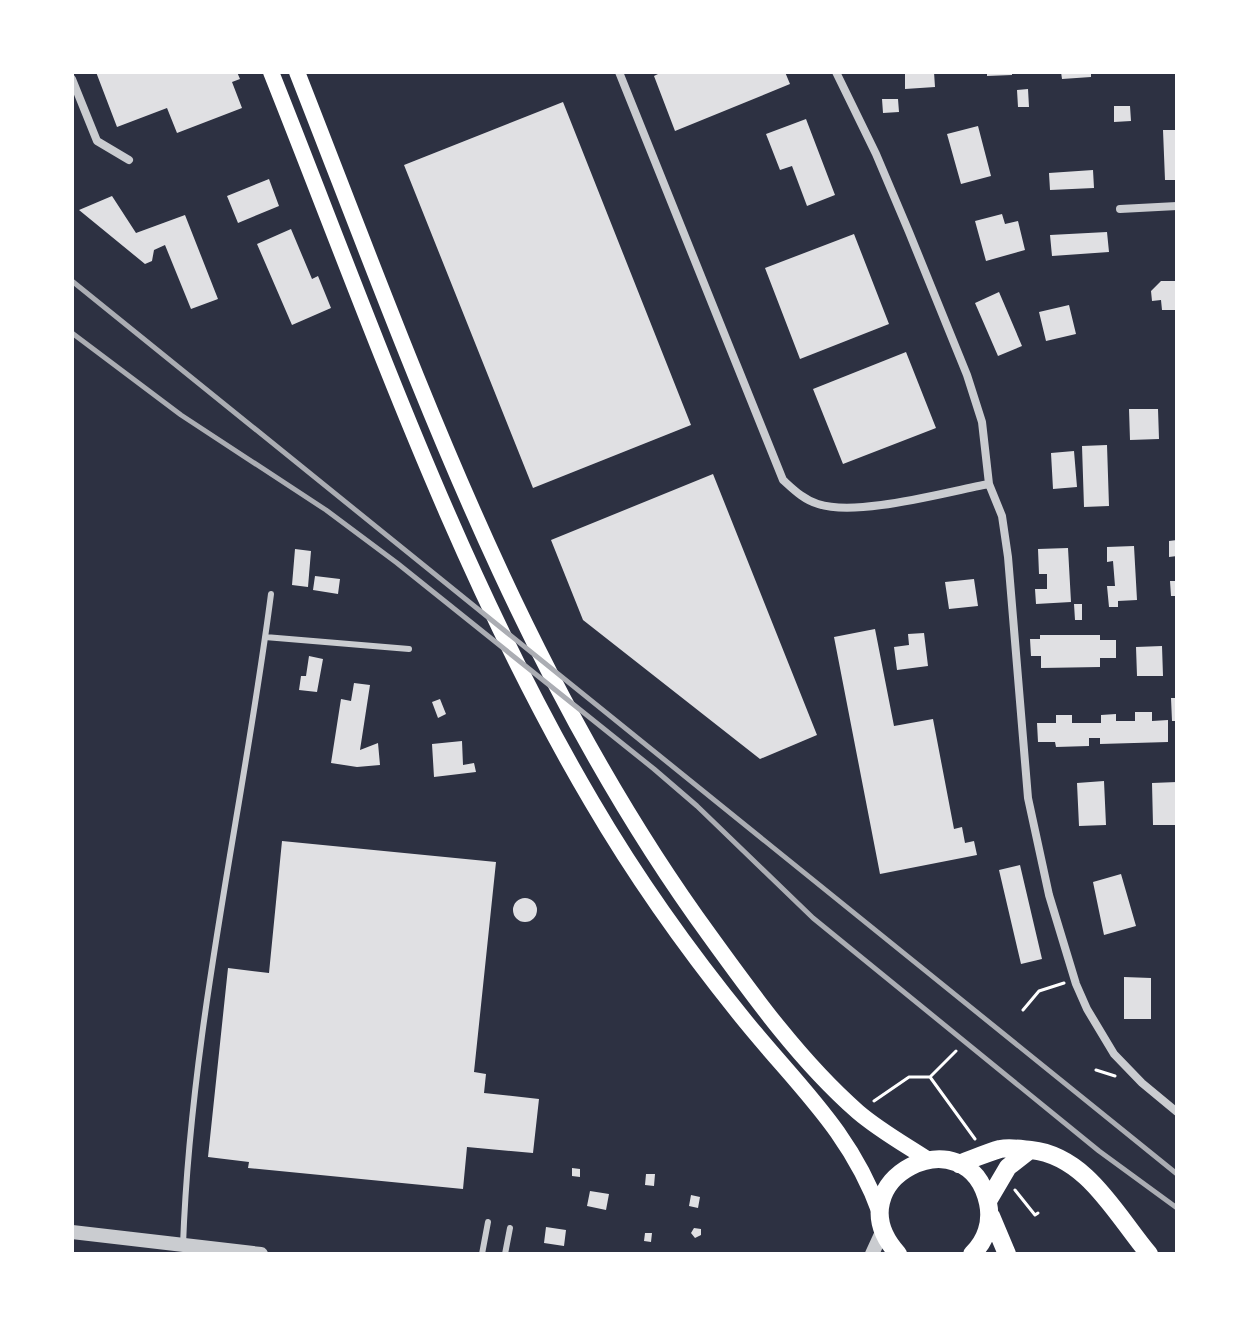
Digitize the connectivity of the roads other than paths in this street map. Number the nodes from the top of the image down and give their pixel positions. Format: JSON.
{"nodes":[{"id":1,"x":271,"y":72,"type":"edge"},
{"id":2,"x":297,"y":72,"type":"edge"},
{"id":3,"x":619,"y":72,"type":"edge"},
{"id":4,"x":836,"y":72,"type":"edge"},
{"id":5,"x":72,"y":79,"type":"edge"},
{"id":6,"x":129,"y":160,"type":"dead end"},
{"id":7,"x":1177,"y":206,"type":"edge"},
{"id":8,"x":1120,"y":209,"type":"dead end"},
{"id":9,"x":989,"y":484,"type":"junction"},
{"id":10,"x":271,"y":594,"type":"dead end"},
{"id":11,"x":265,"y":637,"type":"junction"},
{"id":12,"x":409,"y":649,"type":"dead end"},
{"id":13,"x":1177,"y":1112,"type":"edge"},
{"id":14,"x":1030,"y":1150,"type":"junction"},
{"id":15,"x":927,"y":1159,"type":"junction"},
{"id":16,"x":959,"y":1164,"type":"junction"},
{"id":17,"x":989,"y":1207,"type":"junction"},
{"id":18,"x":881,"y":1221,"type":"junction"},
{"id":19,"x":488,"y":1222,"type":"dead end"},
{"id":20,"x":510,"y":1228,"type":"dead end"},
{"id":21,"x":72,"y":1232,"type":"edge"},
{"id":22,"x":183,"y":1245,"type":"junction"},
{"id":23,"x":261,"y":1254,"type":"edge"},
{"id":24,"x":482,"y":1254,"type":"edge"},
{"id":25,"x":505,"y":1254,"type":"edge"},
{"id":26,"x":872,"y":1254,"type":"edge"},
{"id":27,"x":898,"y":1254,"type":"edge"},
{"id":28,"x":972,"y":1254,"type":"edge"},
{"id":29,"x":1007,"y":1254,"type":"edge"},
{"id":30,"x":1149,"y":1254,"type":"edge"}],
"edges":[{"from":1,"to":18,"type":"main road"},
{"from":2,"to":15,"type":"main road"},
{"from":3,"to":9,"type":"street"},
{"from":4,"to":9,"type":"street"},
{"from":5,"to":6,"type":"street"},
{"from":7,"to":8,"type":"street"},
{"from":9,"to":13,"type":"street"},
{"from":10,"to":11,"type":"lane"},
{"from":11,"to":12,"type":"lane"},
{"from":11,"to":22,"type":"lane"},
{"from":14,"to":16,"type":"main road"},
{"from":14,"to":17,"type":"main road"},
{"from":14,"to":30,"type":"main road"},
{"from":15,"to":16,"type":"main road"},
{"from":15,"to":18,"type":"main road"},
{"from":16,"to":17,"type":"main road"},
{"from":17,"to":28,"type":"main road"},
{"from":17,"to":29,"type":"main road"},
{"from":18,"to":26,"type":"street"},
{"from":18,"to":27,"type":"main road"},
{"from":19,"to":24,"type":"lane"},
{"from":20,"to":25,"type":"lane"},
{"from":21,"to":22,"type":"street"},
{"from":22,"to":23,"type":"street"}]}
